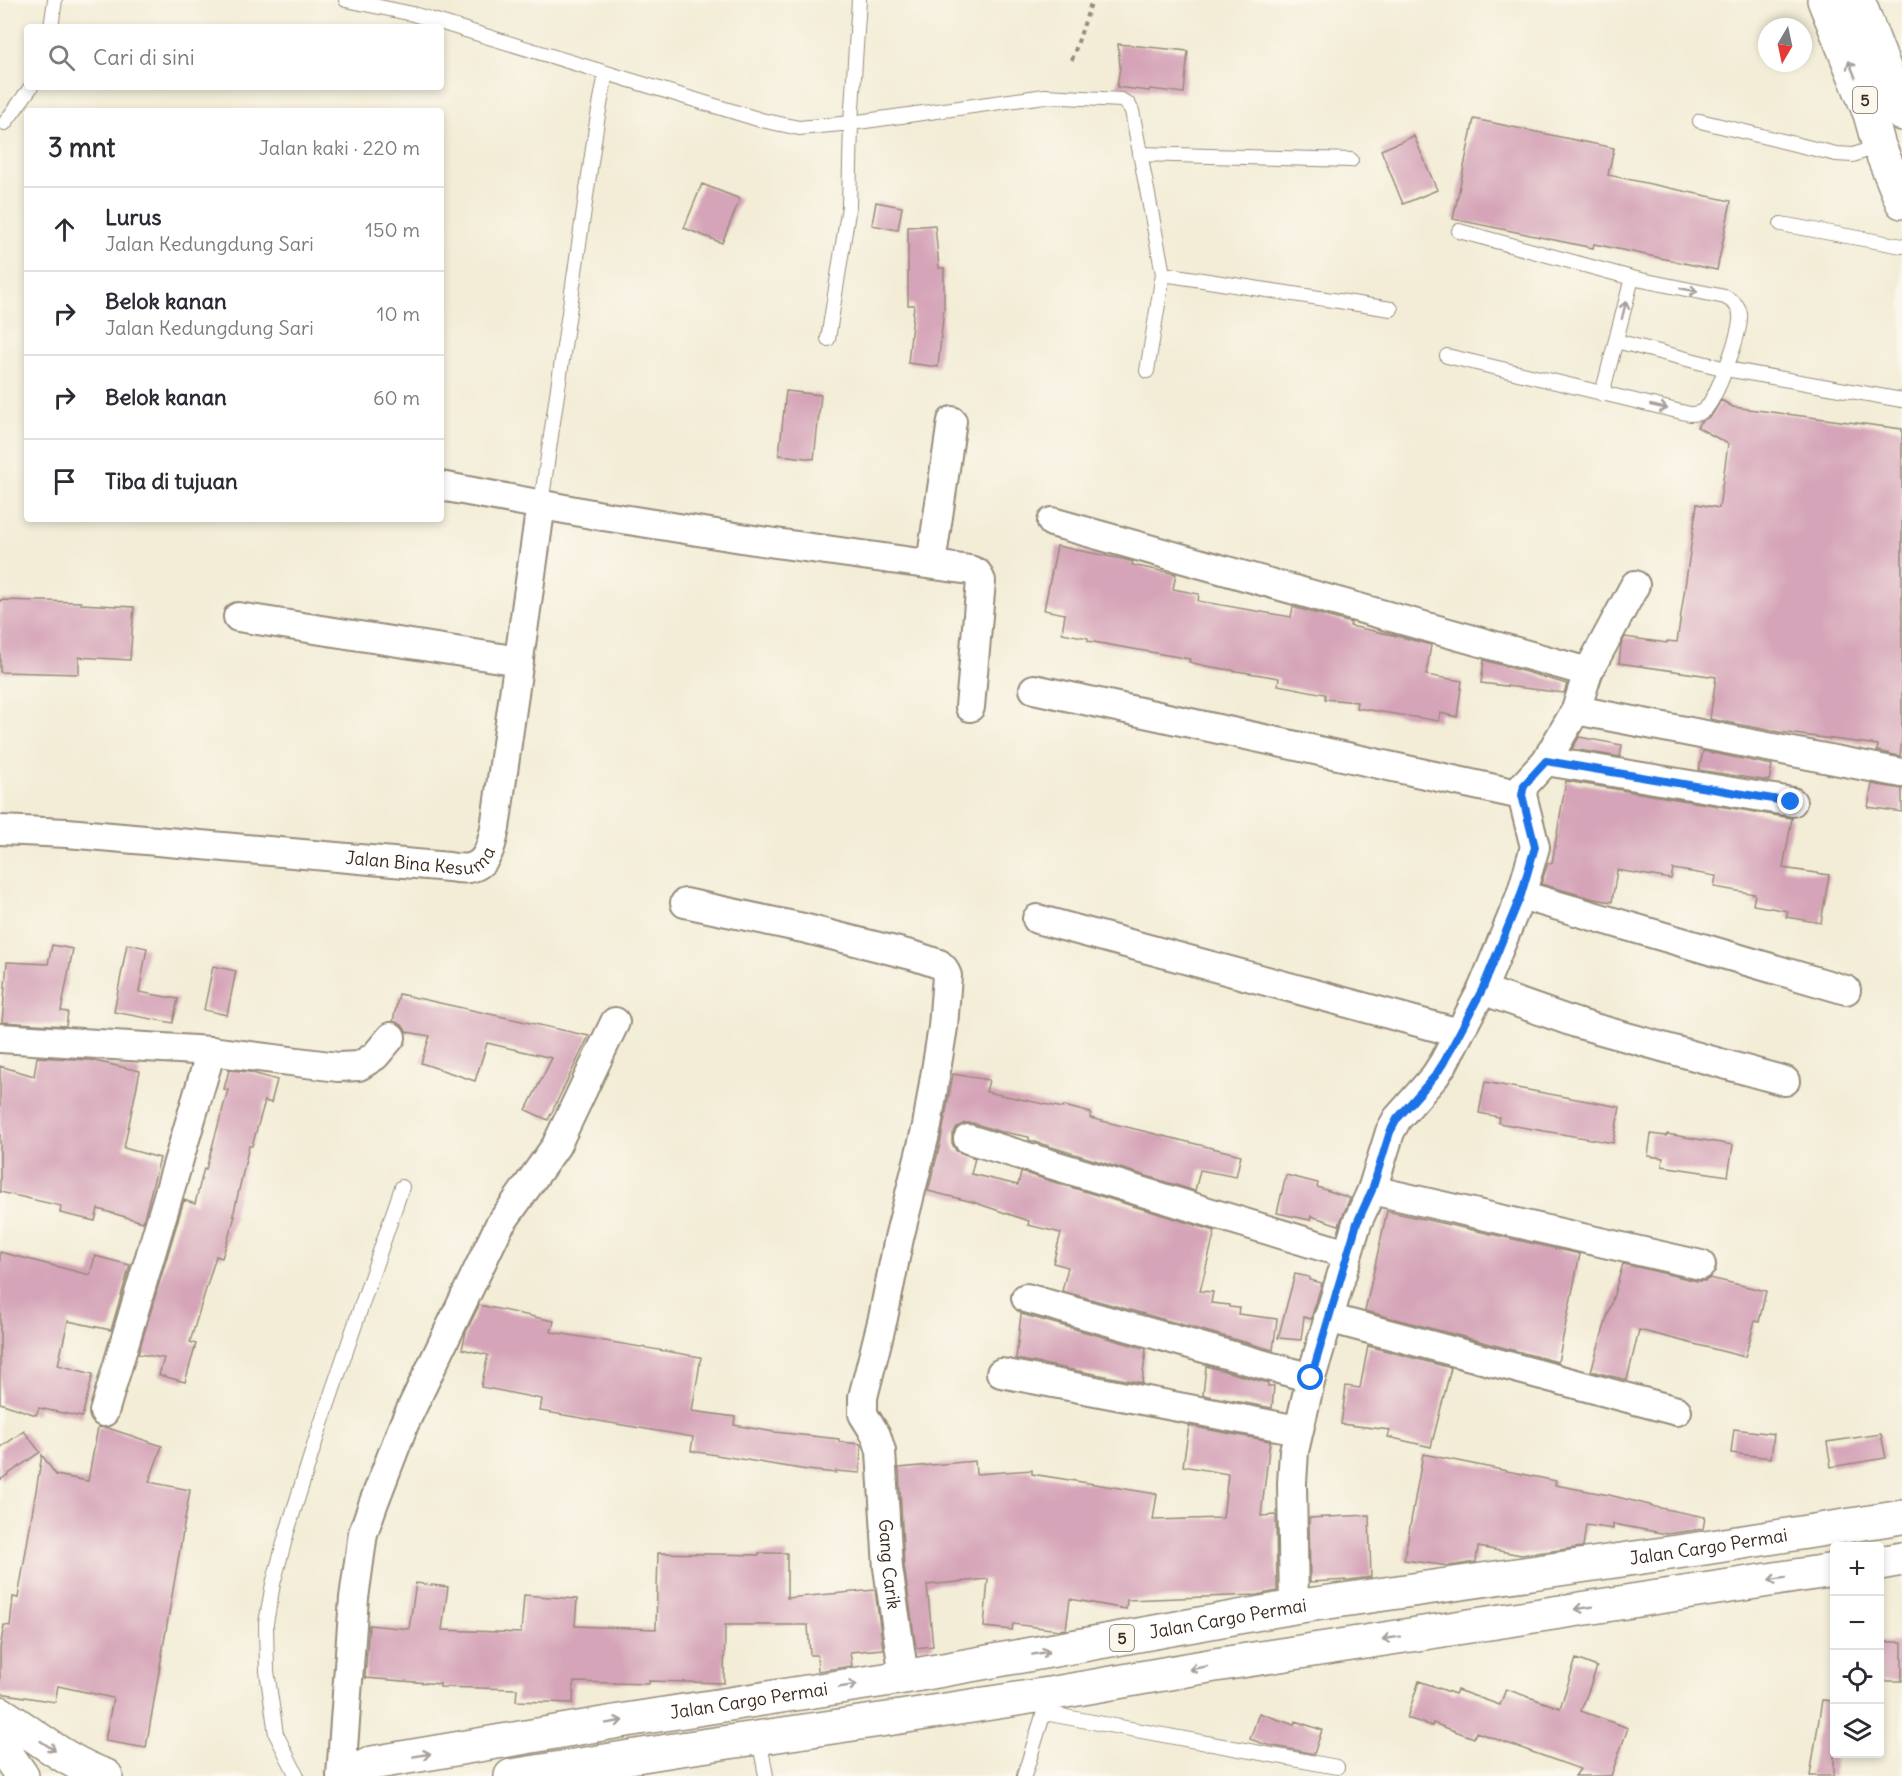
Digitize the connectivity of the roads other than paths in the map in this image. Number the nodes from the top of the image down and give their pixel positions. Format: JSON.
{"nodes":[{"id":1,"x":55,"y":0,"type":"edge"},
{"id":2,"x":346,"y":0,"type":"edge"},
{"id":3,"x":859,"y":0,"type":"edge"},
{"id":4,"x":1824,"y":0,"type":"edge"},
{"id":5,"x":1858,"y":0,"type":"edge"},
{"id":6,"x":414,"y":7,"type":"edge"},
{"id":7,"x":51,"y":24,"type":"edge"},
{"id":8,"x":606,"y":73,"type":"junction"},
{"id":9,"x":29,"y":90,"type":"edge"},
{"id":10,"x":1902,"y":114,"type":"edge"},
{"id":11,"x":1700,"y":121,"type":"dead end"},
{"id":12,"x":5,"y":123,"type":"dead end"},
{"id":13,"x":851,"y":123,"type":"junction"},
{"id":14,"x":1879,"y":146,"type":"junction"},
{"id":15,"x":1140,"y":154,"type":"junction"},
{"id":16,"x":1351,"y":160,"type":"dead end"},
{"id":17,"x":1902,"y":202,"type":"edge"},
{"id":18,"x":1781,"y":224,"type":"dead end"},
{"id":19,"x":1459,"y":231,"type":"dead end"},
{"id":20,"x":1902,"y":246,"type":"edge"},
{"id":21,"x":1163,"y":274,"type":"junction"},
{"id":22,"x":1632,"y":278,"type":"junction"},
{"id":23,"x":1391,"y":309,"type":"dead end"},
{"id":24,"x":828,"y":339,"type":"dead end"},
{"id":25,"x":1616,"y":341,"type":"junction"},
{"id":26,"x":1448,"y":356,"type":"dead end"},
{"id":27,"x":1726,"y":369,"type":"junction"},
{"id":28,"x":1147,"y":371,"type":"dead end"},
{"id":29,"x":1602,"y":394,"type":"junction"},
{"id":30,"x":1902,"y":400,"type":"edge"},
{"id":31,"x":952,"y":421,"type":"dead end"},
{"id":32,"x":444,"y":487,"type":"edge"},
{"id":33,"x":541,"y":504,"type":"junction"},
{"id":34,"x":1052,"y":522,"type":"dead end"},
{"id":35,"x":931,"y":564,"type":"junction"},
{"id":36,"x":1635,"y":585,"type":"dead end"},
{"id":37,"x":238,"y":617,"type":"dead end"},
{"id":38,"x":519,"y":661,"type":"junction"},
{"id":39,"x":1588,"y":672,"type":"junction"},
{"id":40,"x":1034,"y":689,"type":"dead end"},
{"id":41,"x":970,"y":707,"type":"dead end"},
{"id":42,"x":1576,"y":710,"type":"junction"},
{"id":43,"x":1546,"y":761,"type":"junction"},
{"id":44,"x":1902,"y":773,"type":"edge"},
{"id":45,"x":1522,"y":795,"type":"junction"},
{"id":46,"x":1791,"y":802,"type":"dead end"},
{"id":47,"x":0,"y":830,"type":"edge"},
{"id":48,"x":1521,"y":895,"type":"junction"},
{"id":49,"x":685,"y":903,"type":"dead end"},
{"id":50,"x":1037,"y":919,"type":"dead end"},
{"id":51,"x":1482,"y":990,"type":"junction"},
{"id":52,"x":1846,"y":990,"type":"dead end"},
{"id":53,"x":615,"y":1022,"type":"dead end"},
{"id":54,"x":1459,"y":1034,"type":"junction"},
{"id":55,"x":391,"y":1037,"type":"dead end"},
{"id":56,"x":0,"y":1038,"type":"edge"},
{"id":57,"x":211,"y":1052,"type":"junction"},
{"id":58,"x":1785,"y":1081,"type":"dead end"},
{"id":59,"x":968,"y":1139,"type":"dead end"},
{"id":60,"x":402,"y":1187,"type":"dead end"},
{"id":61,"x":1372,"y":1190,"type":"junction"},
{"id":62,"x":1347,"y":1254,"type":"junction"},
{"id":63,"x":1701,"y":1265,"type":"dead end"},
{"id":64,"x":1026,"y":1298,"type":"dead end"},
{"id":65,"x":1328,"y":1318,"type":"junction"},
{"id":66,"x":1001,"y":1373,"type":"dead end"},
{"id":67,"x":1311,"y":1378,"type":"junction"},
{"id":68,"x":1677,"y":1411,"type":"dead end"},
{"id":69,"x":104,"y":1412,"type":"dead end"},
{"id":70,"x":1298,"y":1430,"type":"junction"},
{"id":71,"x":1902,"y":1517,"type":"edge"},
{"id":72,"x":1902,"y":1559,"type":"edge"},
{"id":73,"x":1884,"y":1562,"type":"edge"},
{"id":74,"x":1830,"y":1571,"type":"edge"},
{"id":75,"x":1294,"y":1607,"type":"junction"},
{"id":76,"x":904,"y":1677,"type":"junction"},
{"id":77,"x":1046,"y":1703,"type":"junction"},
{"id":78,"x":0,"y":1713,"type":"edge"},
{"id":79,"x":759,"y":1738,"type":"junction"},
{"id":80,"x":0,"y":1744,"type":"edge"},
{"id":81,"x":1336,"y":1767,"type":"dead end"},
{"id":82,"x":615,"y":1768,"type":"edge"},
{"id":83,"x":552,"y":1772,"type":"edge"},
{"id":84,"x":22,"y":1776,"type":"edge"},
{"id":85,"x":106,"y":1776,"type":"edge"},
{"id":86,"x":297,"y":1776,"type":"edge"},
{"id":87,"x":341,"y":1776,"type":"edge"},
{"id":88,"x":346,"y":1776,"type":"edge"},
{"id":89,"x":511,"y":1776,"type":"edge"},
{"id":90,"x":766,"y":1776,"type":"edge"},
{"id":91,"x":1024,"y":1776,"type":"edge"}],
"edges":[{"from":1,"to":7,"type":"lane"},
{"from":2,"to":6,"type":"lane"},
{"from":3,"to":13,"type":"lane"},
{"from":14,"to":4,"type":"highway","number":"5","one_way":true},
{"from":5,"to":10,"type":"highway","number":"5"},
{"from":6,"to":8,"type":"lane"},
{"from":8,"to":13,"type":"lane"},
{"from":8,"to":33,"type":"lane"},
{"from":9,"to":12,"type":"lane"},
{"from":11,"to":14,"type":"lane"},
{"from":13,"to":15,"type":"lane"},
{"from":13,"to":24,"type":"lane"},
{"from":14,"to":17,"type":"highway","number":"5"},
{"from":15,"to":16,"type":"lane"},
{"from":15,"to":21,"type":"lane"},
{"from":18,"to":20,"type":"lane"},
{"from":19,"to":22,"type":"lane"},
{"from":21,"to":23,"type":"lane"},
{"from":21,"to":28,"type":"lane"},
{"from":25,"to":22,"type":"lane","one_way":true},
{"from":22,"to":27,"type":"lane","one_way":true},
{"from":25,"to":27,"type":"lane"},
{"from":25,"to":29,"type":"lane"},
{"from":26,"to":29,"type":"lane"},
{"from":29,"to":27,"type":"lane","one_way":true},
{"from":27,"to":30,"type":"lane"},
{"from":31,"to":35,"type":"street"},
{"from":32,"to":33,"type":"street"},
{"from":33,"to":35,"type":"street"},
{"from":33,"to":38,"type":"street","name":"Jalan Bina Kesuma"},
{"from":34,"to":39,"type":"street"},
{"from":35,"to":41,"type":"street"},
{"from":36,"to":39,"type":"street"},
{"from":37,"to":38,"type":"street"},
{"from":38,"to":47,"type":"street","name":"Jalan Bina Kesuma"},
{"from":39,"to":42,"type":"street"},
{"from":40,"to":45,"type":"street"},
{"from":42,"to":43,"type":"street"},
{"from":42,"to":44,"type":"street"},
{"from":43,"to":45,"type":"street"},
{"from":43,"to":46,"type":"street"},
{"from":45,"to":48,"type":"street"},
{"from":48,"to":51,"type":"street"},
{"from":48,"to":52,"type":"street"},
{"from":49,"to":76,"type":"street","name":"Gang Carik"},
{"from":50,"to":54,"type":"street"},
{"from":51,"to":54,"type":"street"},
{"from":51,"to":58,"type":"street"},
{"from":53,"to":87,"type":"street"},
{"from":54,"to":61,"type":"street"},
{"from":55,"to":57,"type":"street"},
{"from":56,"to":57,"type":"street"},
{"from":57,"to":69,"type":"street"},
{"from":59,"to":62,"type":"street"},
{"from":60,"to":86,"type":"lane"},
{"from":61,"to":62,"type":"street"},
{"from":61,"to":63,"type":"street"},
{"from":62,"to":65,"type":"street"},
{"from":64,"to":67,"type":"street"},
{"from":65,"to":67,"type":"street"},
{"from":65,"to":68,"type":"street"},
{"from":66,"to":70,"type":"street"},
{"from":67,"to":70,"type":"street"},
{"from":70,"to":75,"type":"street"},
{"from":71,"to":75,"type":"highway","name":"Jalan Cargo Permai","number":"5"},
{"from":72,"to":73,"type":"highway"},
{"from":74,"to":77,"type":"highway","name":"Jalan Cargo Permai","one_way":true},
{"from":76,"to":75,"type":"highway","name":"Jalan Cargo Permai","number":"5","one_way":true},
{"from":88,"to":76,"type":"highway","name":"Jalan Cargo Permai","number":"5","one_way":true},
{"from":77,"to":79,"type":"highway","name":"Jalan Cargo Permai"},
{"from":77,"to":81,"type":"lane"},
{"from":77,"to":91,"type":"lane"},
{"from":78,"to":85,"type":"highway","one_way":true},
{"from":79,"to":82,"type":"highway","name":"Jalan Cargo Permai"},
{"from":79,"to":90,"type":"lane"},
{"from":80,"to":84,"type":"highway"},
{"from":82,"to":83,"type":"highway","name":"Jalan Cargo Permai"},
{"from":83,"to":89,"type":"highway","name":"Jalan Cargo Permai"}]}
